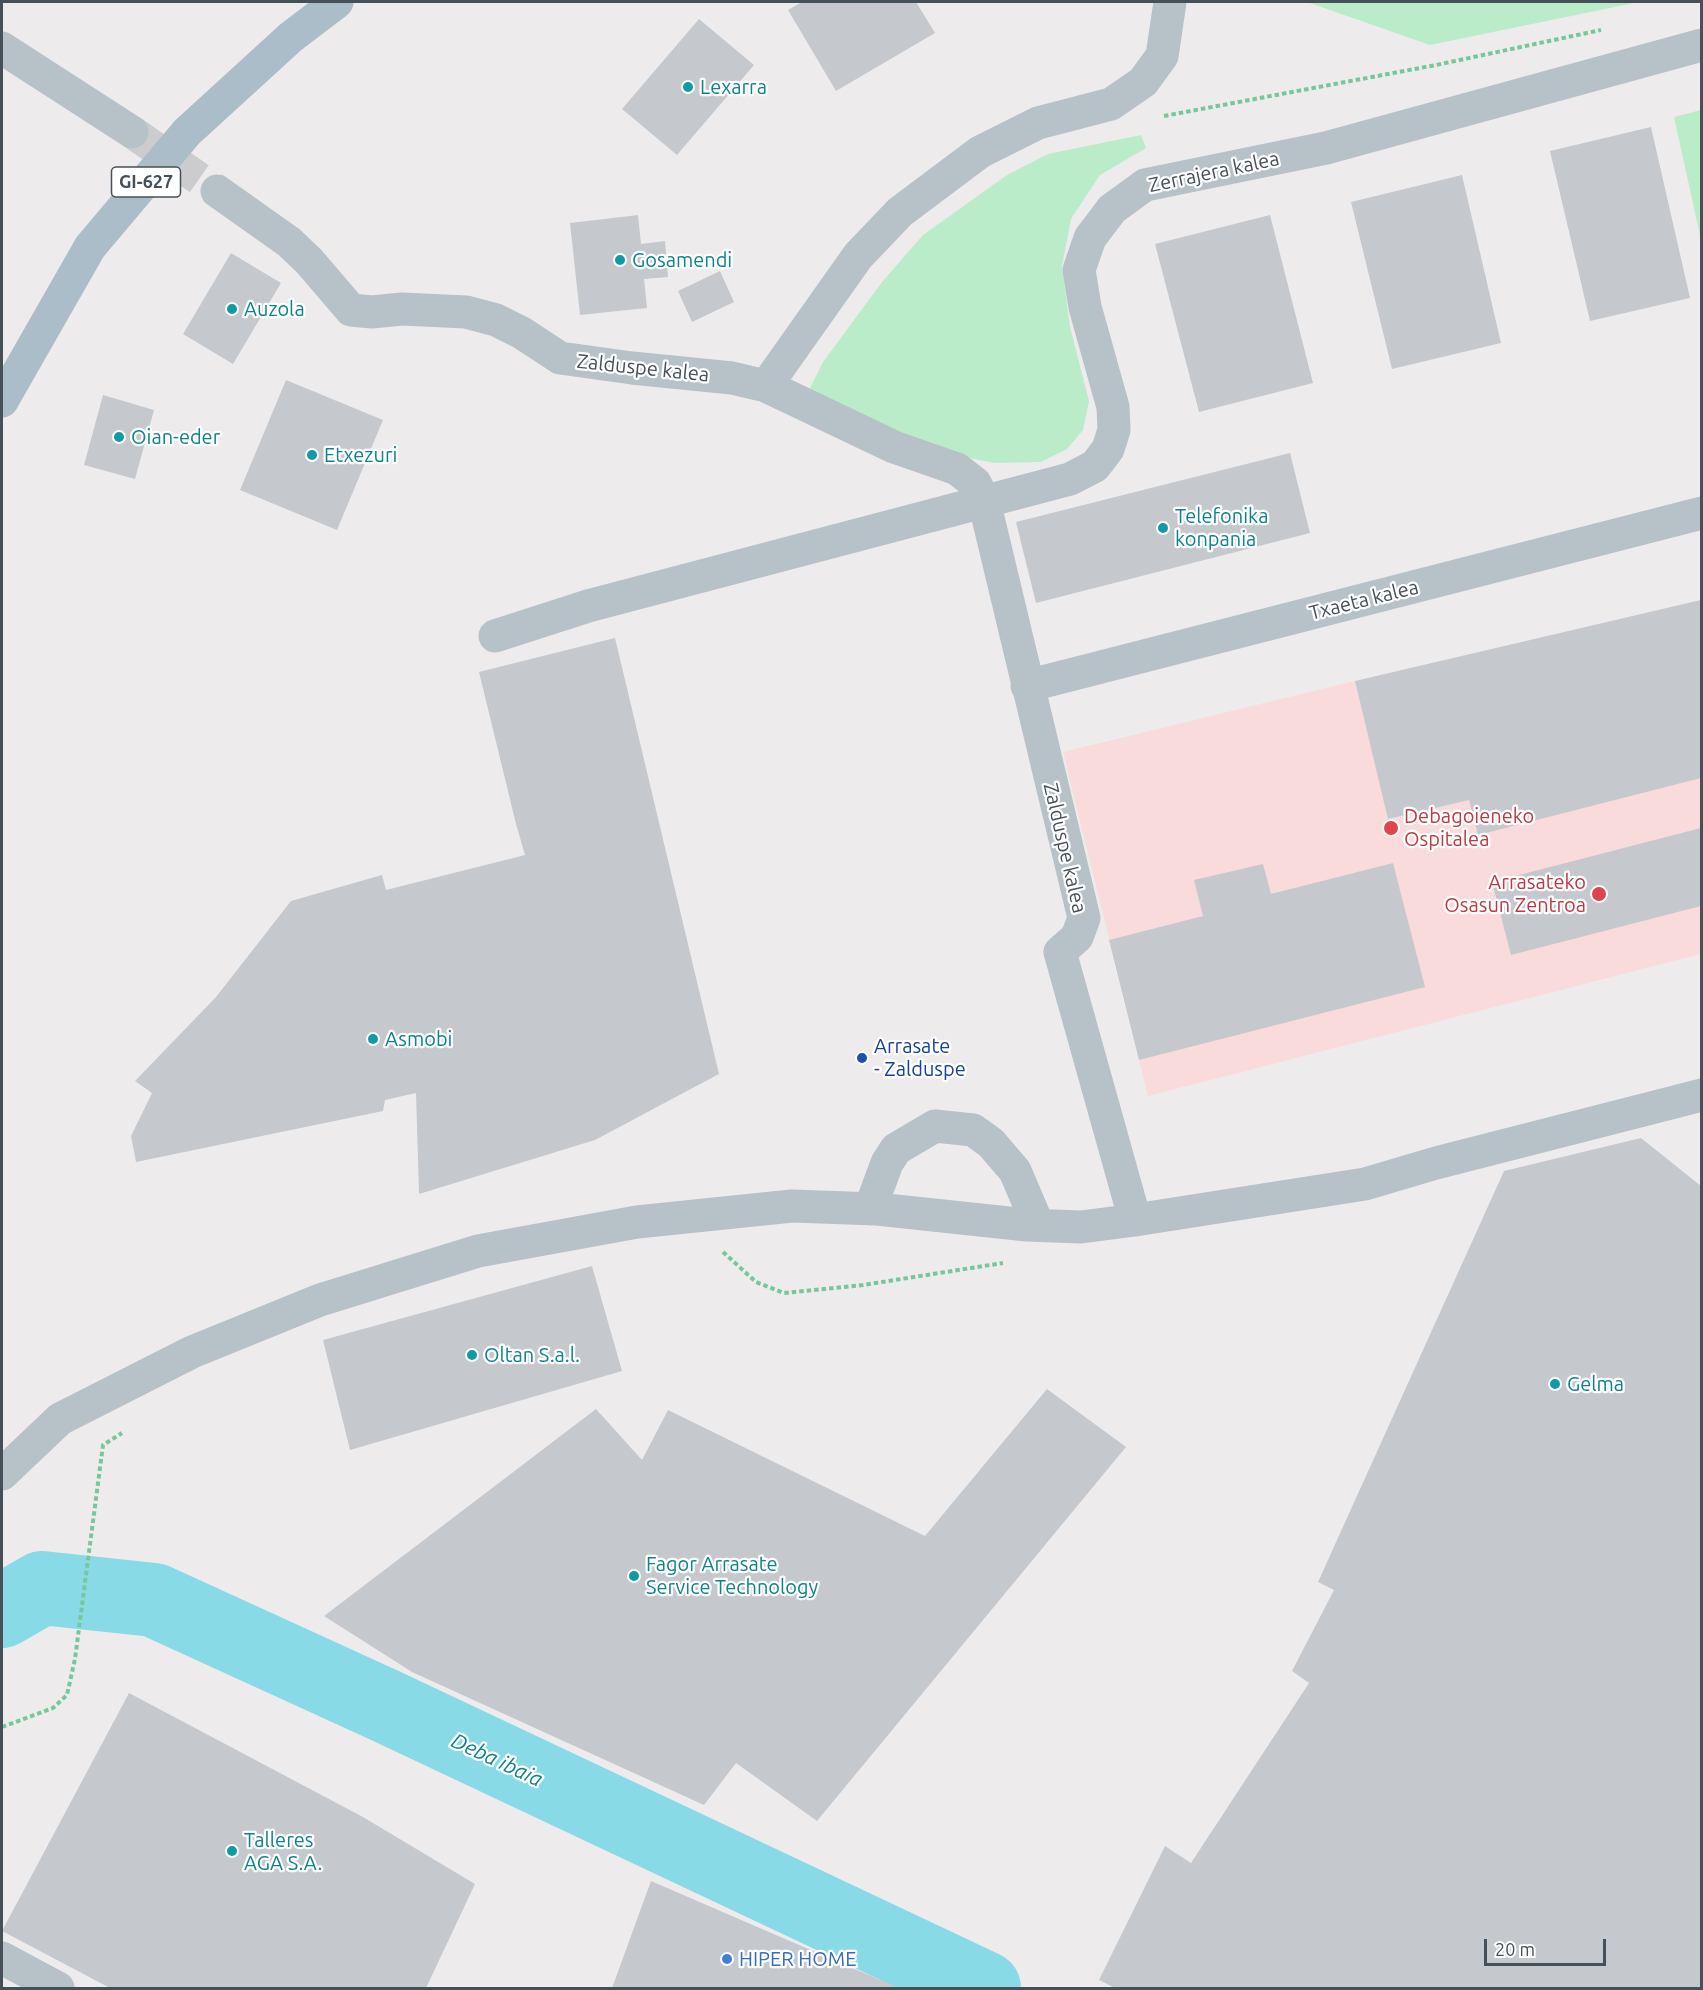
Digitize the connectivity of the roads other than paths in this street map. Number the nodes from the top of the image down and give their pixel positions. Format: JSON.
{"nodes":[{"id":1,"x":337,"y":2,"type":"edge"},
{"id":2,"x":1170,"y":2,"type":"edge"},
{"id":3,"x":1701,"y":45,"type":"edge"},
{"id":4,"x":2,"y":48,"type":"edge"},
{"id":5,"x":132,"y":132,"type":"tunnel mouth"},
{"id":6,"x":217,"y":191,"type":"tunnel mouth"},
{"id":7,"x":766,"y":386,"type":"junction"},
{"id":8,"x":2,"y":401,"type":"edge"},
{"id":9,"x":984,"y":501,"type":"junction"},
{"id":10,"x":1701,"y":513,"type":"edge"},
{"id":11,"x":495,"y":636,"type":"dead end"},
{"id":12,"x":1027,"y":686,"type":"junction"},
{"id":13,"x":1701,"y":1095,"type":"edge"},
{"id":14,"x":870,"y":1209,"type":"junction"},
{"id":15,"x":1135,"y":1220,"type":"junction"},
{"id":16,"x":1038,"y":1225,"type":"junction"},
{"id":17,"x":2,"y":1474,"type":"edge"},
{"id":18,"x":2,"y":1958,"type":"edge"},
{"id":19,"x":58,"y":1989,"type":"edge"}],
"edges":[{"from":1,"to":8,"type":"main road","number":"GI-627"},
{"from":2,"to":7,"type":"street"},
{"from":3,"to":9,"type":"street","name":"Zerrajera kalea"},
{"from":4,"to":5,"type":"street"},
{"from":6,"to":7,"type":"street","name":"Zalduspe kalea"},
{"from":7,"to":9,"type":"street","name":"Zalduspe kalea"},
{"from":9,"to":11,"type":"street"},
{"from":9,"to":12,"type":"street","name":"Zalduspe kalea"},
{"from":10,"to":12,"type":"street","name":"Txaeta kalea"},
{"from":12,"to":15,"type":"street","name":"Zalduspe kalea"},
{"from":13,"to":15,"type":"street"},
{"from":14,"to":16,"type":"street"},
{"from":14,"to":16,"type":"street"},
{"from":14,"to":17,"type":"street"},
{"from":15,"to":16,"type":"street"},
{"from":18,"to":19,"type":"street"}]}
